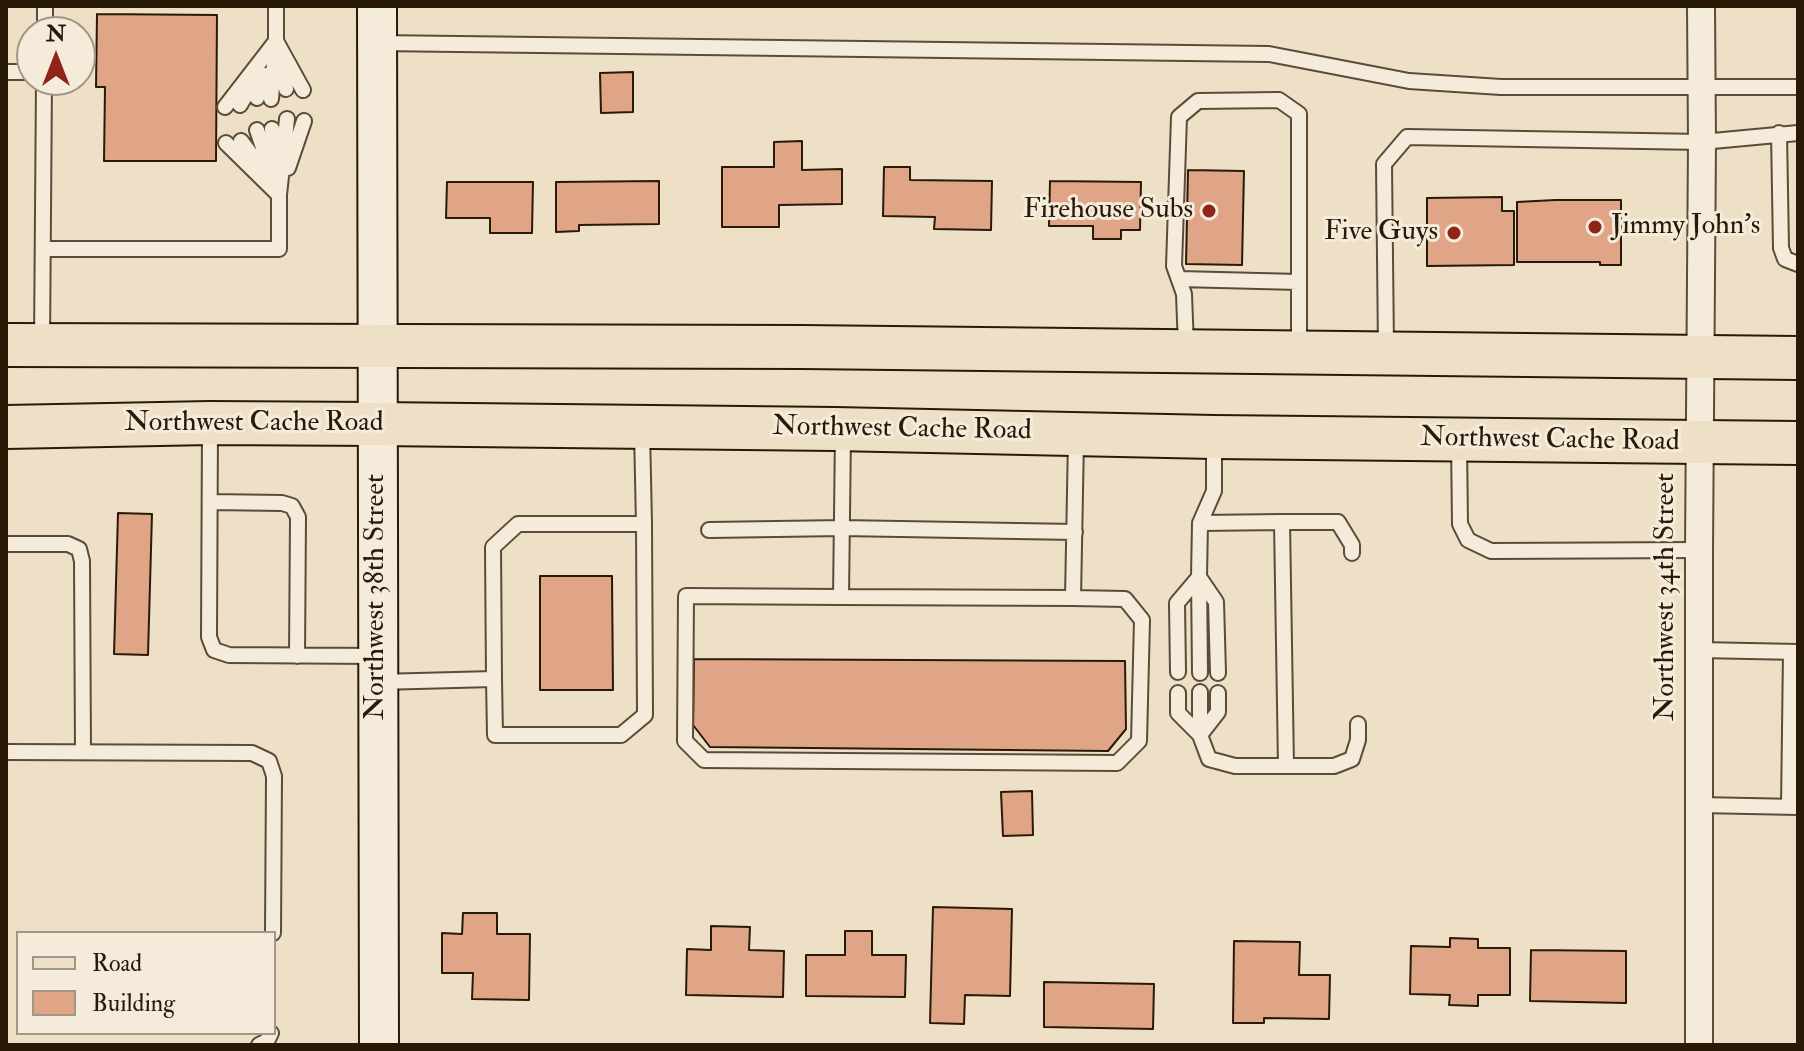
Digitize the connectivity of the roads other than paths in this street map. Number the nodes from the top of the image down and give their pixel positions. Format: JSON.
{"nodes":[{"id":1,"x":276,"y":6,"type":"edge"},
{"id":2,"x":1701,"y":6,"type":"edge"},
{"id":3,"x":374,"y":16,"type":"edge"},
{"id":4,"x":276,"y":40,"type":"junction"},
{"id":5,"x":1700,"y":86,"type":"junction"},
{"id":6,"x":1798,"y":87,"type":"edge"},
{"id":7,"x":286,"y":89,"type":"dead end"},
{"id":8,"x":303,"y":90,"type":"dead end"},
{"id":9,"x":44,"y":96,"type":"edge"},
{"id":10,"x":264,"y":99,"type":"dead end"},
{"id":11,"x":233,"y":106,"type":"dead end"},
{"id":12,"x":287,"y":119,"type":"dead end"},
{"id":13,"x":304,"y":121,"type":"dead end"},
{"id":14,"x":265,"y":130,"type":"dead end"},
{"id":15,"x":1779,"y":133,"type":"junction"},
{"id":16,"x":1797,"y":133,"type":"edge"},
{"id":17,"x":241,"y":141,"type":"dead end"},
{"id":18,"x":1702,"y":142,"type":"junction"},
{"id":19,"x":226,"y":143,"type":"dead end"},
{"id":20,"x":279,"y":195,"type":"junction"},
{"id":21,"x":43,"y":249,"type":"junction"},
{"id":22,"x":1798,"y":264,"type":"edge"},
{"id":23,"x":1179,"y":279,"type":"junction"},
{"id":24,"x":1299,"y":282,"type":"junction"},
{"id":25,"x":24,"y":345,"type":"edge"},
{"id":26,"x":378,"y":346,"type":"junction"},
{"id":27,"x":1186,"y":351,"type":"junction"},
{"id":28,"x":1299,"y":353,"type":"junction"},
{"id":29,"x":1386,"y":353,"type":"junction"},
{"id":30,"x":1699,"y":356,"type":"junction"},
{"id":31,"x":1798,"y":358,"type":"edge"},
{"id":32,"x":210,"y":423,"type":"junction"},
{"id":33,"x":377,"y":424,"type":"junction"},
{"id":34,"x":6,"y":427,"type":"edge"},
{"id":35,"x":641,"y":427,"type":"junction"},
{"id":36,"x":844,"y":429,"type":"junction"},
{"id":37,"x":1076,"y":433,"type":"junction"},
{"id":38,"x":1214,"y":437,"type":"junction"},
{"id":39,"x":1459,"y":440,"type":"junction"},
{"id":40,"x":1699,"y":442,"type":"junction"},
{"id":41,"x":1798,"y":443,"type":"edge"},
{"id":42,"x":210,"y":502,"type":"junction"},
{"id":43,"x":1282,"y":522,"type":"junction"},
{"id":44,"x":1200,"y":523,"type":"junction"},
{"id":45,"x":644,"y":524,"type":"junction"},
{"id":46,"x":842,"y":528,"type":"junction"},
{"id":47,"x":709,"y":530,"type":"dead end"},
{"id":48,"x":1075,"y":532,"type":"junction"},
{"id":49,"x":6,"y":544,"type":"edge"},
{"id":50,"x":1699,"y":550,"type":"junction"},
{"id":51,"x":1352,"y":553,"type":"dead end"},
{"id":52,"x":1199,"y":577,"type":"junction"},
{"id":53,"x":841,"y":597,"type":"junction"},
{"id":54,"x":1073,"y":598,"type":"junction"},
{"id":55,"x":1699,"y":650,"type":"junction"},
{"id":56,"x":1794,"y":652,"type":"edge"},
{"id":57,"x":297,"y":656,"type":"junction"},
{"id":58,"x":377,"y":669,"type":"junction"},
{"id":59,"x":1178,"y":672,"type":"dead end"},
{"id":60,"x":1200,"y":673,"type":"dead end"},
{"id":61,"x":1218,"y":673,"type":"dead end"},
{"id":62,"x":494,"y":679,"type":"junction"},
{"id":63,"x":1200,"y":692,"type":"dead end"},
{"id":64,"x":1178,"y":693,"type":"dead end"},
{"id":65,"x":1218,"y":693,"type":"dead end"},
{"id":66,"x":1358,"y":724,"type":"dead end"},
{"id":67,"x":1200,"y":735,"type":"junction"},
{"id":68,"x":6,"y":752,"type":"edge"},
{"id":69,"x":83,"y":752,"type":"junction"},
{"id":70,"x":1286,"y":766,"type":"junction"},
{"id":71,"x":1699,"y":805,"type":"junction"},
{"id":72,"x":1794,"y":807,"type":"edge"},
{"id":73,"x":273,"y":931,"type":"edge"},
{"id":74,"x":379,"y":1045,"type":"edge"},
{"id":75,"x":1699,"y":1045,"type":"edge"}],
"edges":[{"from":1,"to":4,"type":"lane"},
{"from":2,"to":5,"type":"street","name":"Northwest 34th Street"},
{"from":3,"to":5,"type":"lane"},
{"from":3,"to":26,"type":"main road","name":"Northwest 38th Street"},
{"from":4,"to":7,"type":"lane"},
{"from":4,"to":8,"type":"lane"},
{"from":4,"to":10,"type":"lane"},
{"from":4,"to":11,"type":"lane"},
{"from":5,"to":6,"type":"lane"},
{"from":5,"to":18,"type":"street","name":"Northwest 34th Street"},
{"from":9,"to":21,"type":"lane"},
{"from":12,"to":20,"type":"lane"},
{"from":13,"to":20,"type":"lane"},
{"from":14,"to":20,"type":"lane"},
{"from":15,"to":16,"type":"lane"},
{"from":15,"to":18,"type":"lane"},
{"from":15,"to":22,"type":"lane"},
{"from":17,"to":20,"type":"lane"},
{"from":18,"to":29,"type":"lane"},
{"from":18,"to":30,"type":"street","name":"Northwest 34th Street"},
{"from":19,"to":20,"type":"lane"},
{"from":20,"to":21,"type":"lane"},
{"from":21,"to":25,"type":"lane"},
{"from":23,"to":24,"type":"lane"},
{"from":23,"to":24,"type":"lane"},
{"from":23,"to":27,"type":"lane"},
{"from":24,"to":28,"type":"lane"},
{"from":25,"to":26,"type":"main road"},
{"from":26,"to":27,"type":"main road"},
{"from":26,"to":33,"type":"main road","name":"Northwest 38th Street"},
{"from":27,"to":28,"type":"main road"},
{"from":28,"to":29,"type":"main road"},
{"from":29,"to":30,"type":"main road"},
{"from":30,"to":31,"type":"main road"},
{"from":30,"to":40,"type":"street","name":"Northwest 34th Street"},
{"from":32,"to":33,"type":"main road","name":"Northwest Cache Road"},
{"from":32,"to":34,"type":"main road","name":"Northwest Cache Road"},
{"from":32,"to":42,"type":"lane"},
{"from":33,"to":35,"type":"main road","name":"Northwest Cache Road"},
{"from":33,"to":58,"type":"main road","name":"Northwest 38th Street"},
{"from":35,"to":36,"type":"main road","name":"Northwest Cache Road"},
{"from":35,"to":45,"type":"lane"},
{"from":36,"to":37,"type":"main road","name":"Northwest Cache Road"},
{"from":36,"to":46,"type":"lane"},
{"from":37,"to":38,"type":"main road","name":"Northwest Cache Road"},
{"from":37,"to":48,"type":"lane"},
{"from":38,"to":39,"type":"main road","name":"Northwest Cache Road"},
{"from":38,"to":44,"type":"lane"},
{"from":39,"to":40,"type":"main road","name":"Northwest Cache Road"},
{"from":39,"to":50,"type":"lane"},
{"from":40,"to":41,"type":"main road","name":"Northwest Cache Road"},
{"from":40,"to":50,"type":"street","name":"Northwest 34th Street"},
{"from":42,"to":57,"type":"lane"},
{"from":42,"to":57,"type":"lane"},
{"from":43,"to":44,"type":"lane"},
{"from":43,"to":51,"type":"lane"},
{"from":43,"to":70,"type":"lane"},
{"from":44,"to":52,"type":"lane"},
{"from":45,"to":62,"type":"lane"},
{"from":45,"to":62,"type":"lane"},
{"from":46,"to":47,"type":"lane"},
{"from":46,"to":48,"type":"lane"},
{"from":46,"to":53,"type":"lane"},
{"from":48,"to":54,"type":"lane"},
{"from":49,"to":69,"type":"lane"},
{"from":50,"to":55,"type":"street","name":"Northwest 34th Street"},
{"from":52,"to":59,"type":"lane"},
{"from":52,"to":60,"type":"lane"},
{"from":52,"to":61,"type":"lane"},
{"from":53,"to":54,"type":"lane"},
{"from":53,"to":54,"type":"lane"},
{"from":55,"to":56,"type":"lane"},
{"from":55,"to":71,"type":"street","name":"Northwest 34th Street"},
{"from":56,"to":72,"type":"lane"},
{"from":57,"to":58,"type":"lane"},
{"from":58,"to":62,"type":"lane"},
{"from":58,"to":74,"type":"main road","name":"Northwest 38th Street"},
{"from":63,"to":67,"type":"lane"},
{"from":64,"to":67,"type":"lane"},
{"from":65,"to":67,"type":"lane"},
{"from":66,"to":70,"type":"lane"},
{"from":67,"to":70,"type":"lane"},
{"from":68,"to":69,"type":"lane"},
{"from":69,"to":73,"type":"lane"},
{"from":71,"to":72,"type":"lane"},
{"from":71,"to":75,"type":"street","name":"Northwest 34th Street"}]}
